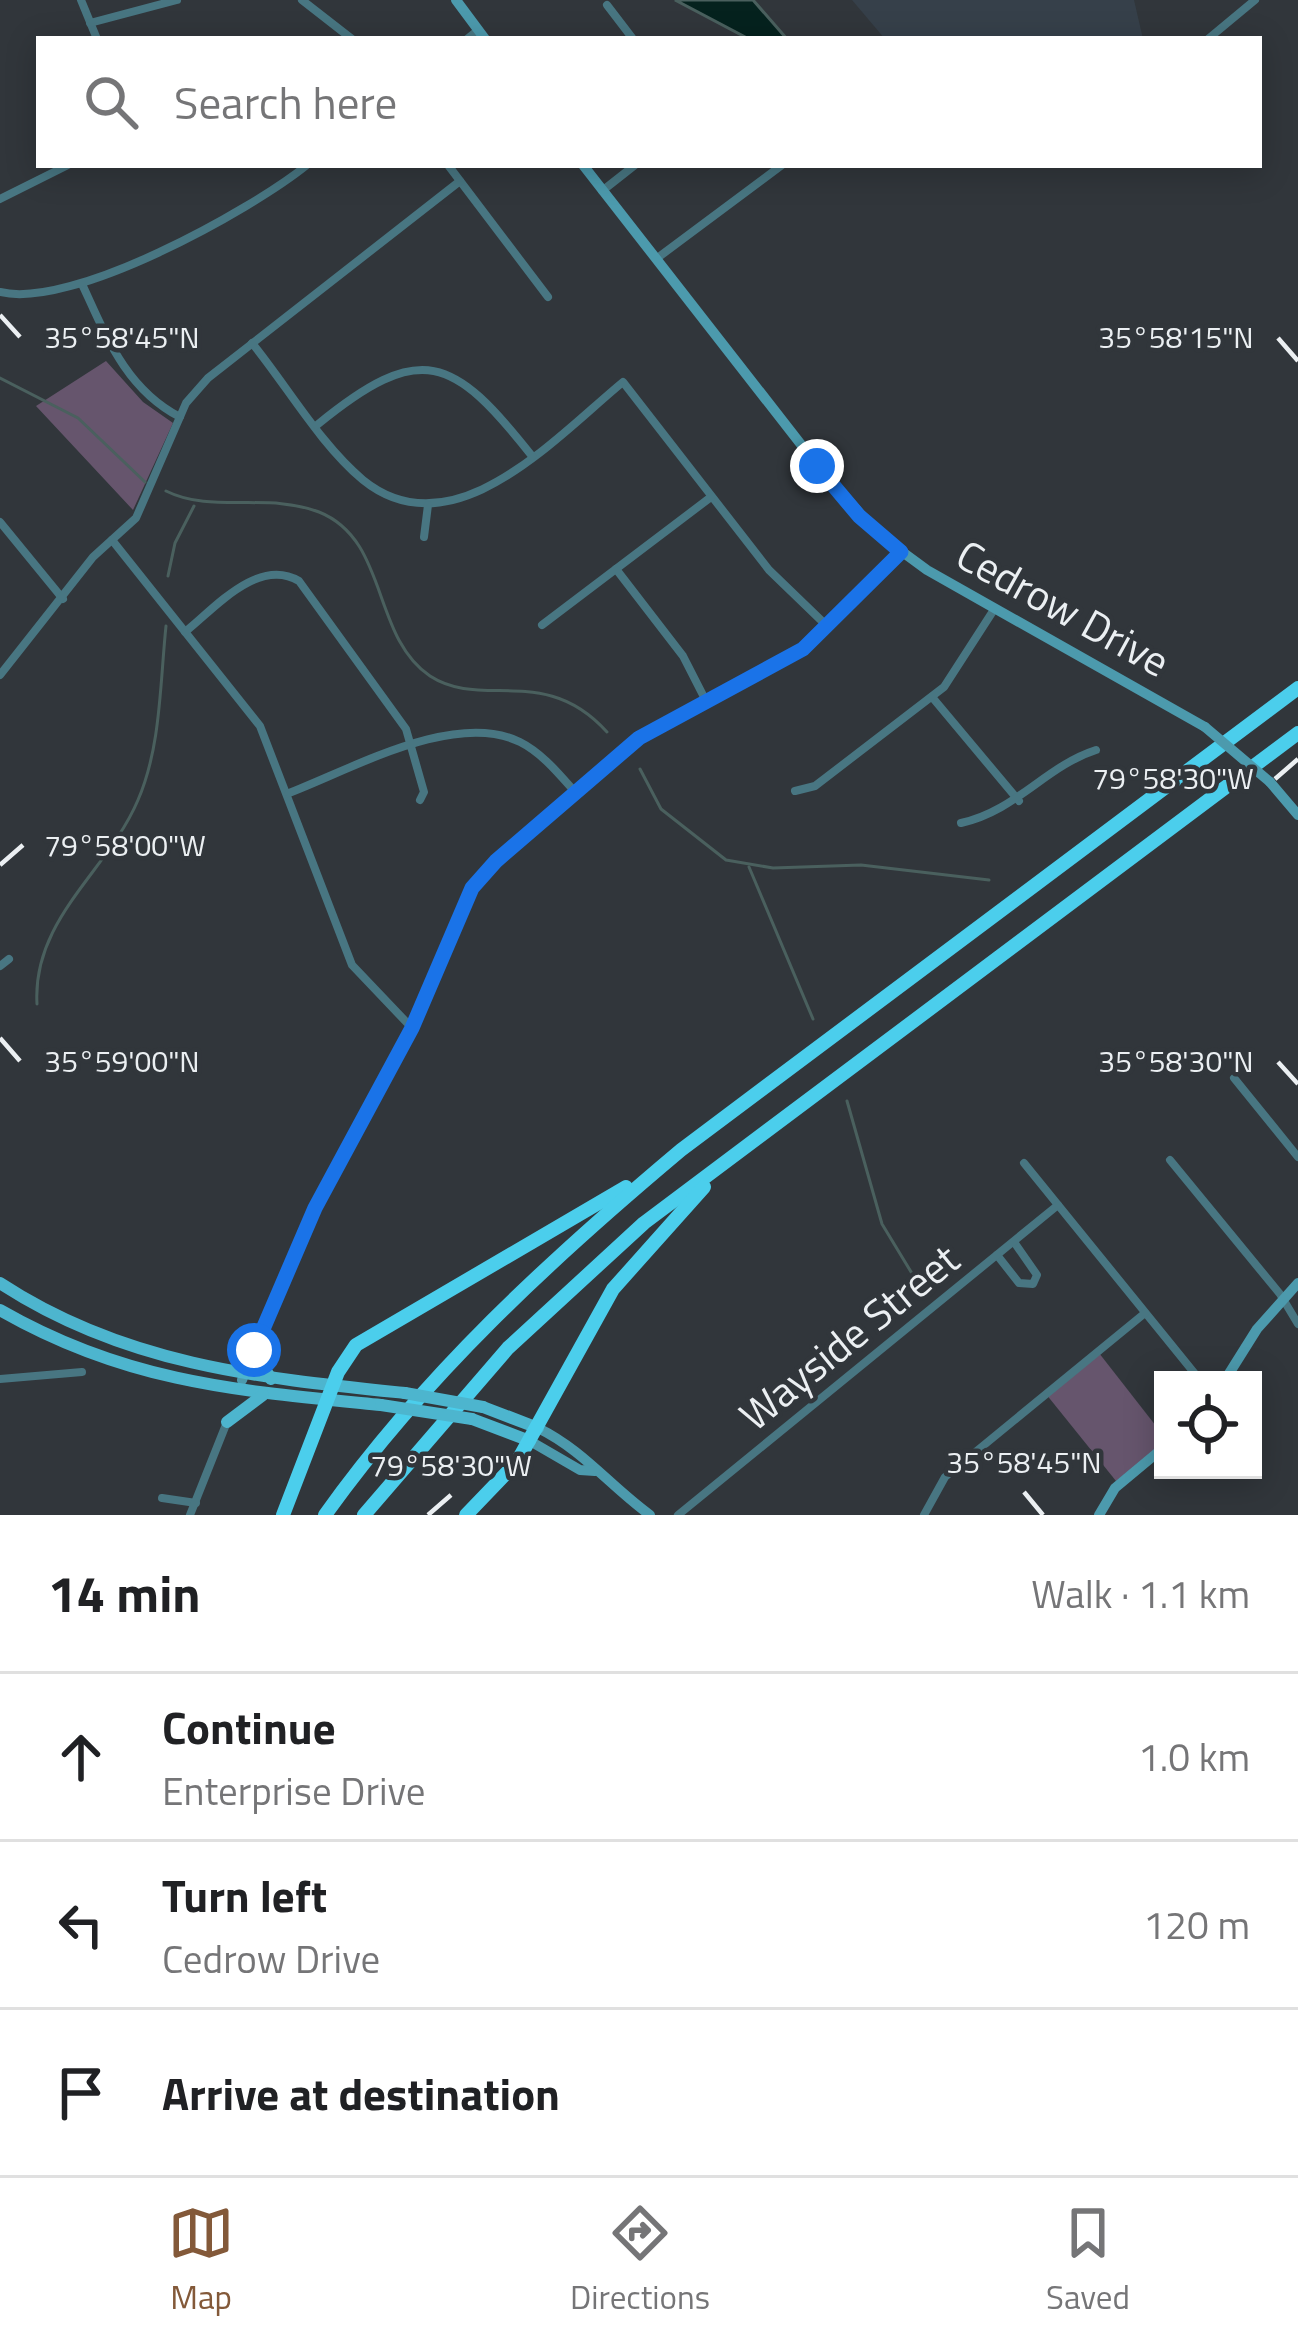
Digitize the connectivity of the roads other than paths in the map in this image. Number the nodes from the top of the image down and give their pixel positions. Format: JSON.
{"nodes":[{"id":1,"x":81,"y":0,"type":"edge"},
{"id":2,"x":177,"y":0,"type":"edge"},
{"id":3,"x":302,"y":0,"type":"edge"},
{"id":4,"x":456,"y":0,"type":"edge"},
{"id":5,"x":1255,"y":0,"type":"edge"},
{"id":6,"x":607,"y":5,"type":"dead end"},
{"id":7,"x":91,"y":23,"type":"junction"},
{"id":8,"x":482,"y":34,"type":"edge"},
{"id":9,"x":96,"y":36,"type":"edge"},
{"id":10,"x":348,"y":36,"type":"edge"},
{"id":11,"x":631,"y":36,"type":"edge"},
{"id":12,"x":1212,"y":36,"type":"edge"},
{"id":13,"x":62,"y":168,"type":"edge"},
{"id":14,"x":303,"y":168,"type":"edge"},
{"id":15,"x":450,"y":168,"type":"edge"},
{"id":16,"x":585,"y":168,"type":"edge"},
{"id":17,"x":631,"y":168,"type":"edge"},
{"id":18,"x":778,"y":168,"type":"edge"},
{"id":19,"x":460,"y":181,"type":"junction"},
{"id":20,"x":602,"y":190,"type":"junction"},
{"id":21,"x":0,"y":199,"type":"edge"},
{"id":22,"x":656,"y":259,"type":"junction"},
{"id":23,"x":82,"y":284,"type":"junction"},
{"id":24,"x":0,"y":292,"type":"edge"},
{"id":25,"x":548,"y":297,"type":"dead end"},
{"id":26,"x":252,"y":343,"type":"junction"},
{"id":27,"x":180,"y":417,"type":"junction"},
{"id":28,"x":317,"y":425,"type":"junction"},
{"id":29,"x":532,"y":456,"type":"junction"},
{"id":30,"x":711,"y":497,"type":"junction"},
{"id":31,"x":428,"y":505,"type":"junction"},
{"id":32,"x":0,"y":522,"type":"edge"},
{"id":33,"x":424,"y":537,"type":"dead end"},
{"id":34,"x":112,"y":540,"type":"junction"},
{"id":35,"x":901,"y":552,"type":"junction"},
{"id":36,"x":616,"y":569,"type":"junction"},
{"id":37,"x":63,"y":599,"type":"junction"},
{"id":38,"x":995,"y":606,"type":"junction"},
{"id":39,"x":542,"y":625,"type":"dead end"},
{"id":40,"x":828,"y":627,"type":"junction"},
{"id":41,"x":185,"y":632,"type":"junction"},
{"id":42,"x":0,"y":675,"type":"edge"},
{"id":43,"x":1298,"y":688,"type":"edge"},
{"id":44,"x":932,"y":697,"type":"junction"},
{"id":45,"x":706,"y":703,"type":"junction"},
{"id":46,"x":1298,"y":733,"type":"edge"},
{"id":47,"x":412,"y":747,"type":"junction"},
{"id":48,"x":1096,"y":750,"type":"dead end"},
{"id":49,"x":795,"y":791,"type":"dead end"},
{"id":50,"x":575,"y":792,"type":"junction"},
{"id":51,"x":289,"y":793,"type":"junction"},
{"id":52,"x":420,"y":800,"type":"dead end"},
{"id":53,"x":1019,"y":801,"type":"junction"},
{"id":54,"x":1298,"y":815,"type":"edge"},
{"id":55,"x":962,"y":824,"type":"dead end"},
{"id":56,"x":412,"y":1028,"type":"junction"},
{"id":57,"x":1234,"y":1078,"type":"dead end"},
{"id":58,"x":681,"y":1150,"type":"junction"},
{"id":59,"x":1298,"y":1157,"type":"edge"},
{"id":60,"x":734,"y":1158,"type":"junction"},
{"id":61,"x":1169,"y":1160,"type":"dead end"},
{"id":62,"x":1024,"y":1163,"type":"dead end"},
{"id":63,"x":1058,"y":1205,"type":"junction"},
{"id":64,"x":1014,"y":1242,"type":"junction"},
{"id":65,"x":997,"y":1255,"type":"junction"},
{"id":66,"x":0,"y":1283,"type":"edge"},
{"id":67,"x":1298,"y":1283,"type":"edge"},
{"id":68,"x":1282,"y":1301,"type":"junction"},
{"id":69,"x":0,"y":1310,"type":"edge"},
{"id":70,"x":1145,"y":1313,"type":"junction"},
{"id":71,"x":1298,"y":1324,"type":"edge"},
{"id":72,"x":254,"y":1350,"type":"junction"},
{"id":73,"x":1193,"y":1371,"type":"edge"},
{"id":74,"x":1231,"y":1371,"type":"edge"},
{"id":75,"x":82,"y":1372,"type":"dead end"},
{"id":76,"x":243,"y":1376,"type":"junction"},
{"id":77,"x":0,"y":1379,"type":"edge"},
{"id":78,"x":272,"y":1380,"type":"junction"},
{"id":79,"x":213,"y":1389,"type":"junction"},
{"id":80,"x":237,"y":1391,"type":"junction"},
{"id":81,"x":330,"y":1393,"type":"junction"},
{"id":82,"x":263,"y":1395,"type":"junction"},
{"id":83,"x":226,"y":1422,"type":"junction"},
{"id":84,"x":534,"y":1435,"type":"junction"},
{"id":85,"x":1154,"y":1456,"type":"edge"},
{"id":86,"x":162,"y":1498,"type":"dead end"},
{"id":87,"x":196,"y":1503,"type":"junction"},
{"id":88,"x":190,"y":1515,"type":"edge"},
{"id":89,"x":283,"y":1515,"type":"edge"},
{"id":90,"x":325,"y":1515,"type":"edge"},
{"id":91,"x":364,"y":1515,"type":"edge"},
{"id":92,"x":466,"y":1515,"type":"edge"},
{"id":93,"x":650,"y":1515,"type":"edge"},
{"id":94,"x":678,"y":1515,"type":"edge"},
{"id":95,"x":924,"y":1515,"type":"edge"},
{"id":96,"x":1099,"y":1515,"type":"edge"}],
"edges":[{"from":1,"to":7,"type":"street"},
{"from":2,"to":7,"type":"street"},
{"from":3,"to":10,"type":"street"},
{"from":4,"to":8,"type":"street"},
{"from":5,"to":12,"type":"street"},
{"from":6,"to":11,"type":"street"},
{"from":7,"to":9,"type":"street"},
{"from":13,"to":21,"type":"street"},
{"from":14,"to":23,"type":"street"},
{"from":15,"to":19,"type":"street"},
{"from":16,"to":20,"type":"street","name":"Cedrow Drive"},
{"from":17,"to":20,"type":"street"},
{"from":18,"to":22,"type":"street"},
{"from":19,"to":25,"type":"street"},
{"from":19,"to":26,"type":"street"},
{"from":20,"to":22,"type":"street","name":"Cedrow Drive"},
{"from":22,"to":35,"type":"street","name":"Cedrow Drive"},
{"from":23,"to":24,"type":"street"},
{"from":23,"to":27,"type":"street"},
{"from":26,"to":27,"type":"street"},
{"from":26,"to":28,"type":"street"},
{"from":27,"to":34,"type":"street"},
{"from":28,"to":29,"type":"street"},
{"from":28,"to":31,"type":"street"},
{"from":29,"to":30,"type":"street"},
{"from":29,"to":31,"type":"street"},
{"from":30,"to":36,"type":"street"},
{"from":30,"to":40,"type":"street"},
{"from":31,"to":33,"type":"street"},
{"from":32,"to":37,"type":"street"},
{"from":34,"to":37,"type":"street"},
{"from":34,"to":41,"type":"street"},
{"from":35,"to":38,"type":"street","name":"Cedrow Drive"},
{"from":35,"to":40,"type":"street"},
{"from":36,"to":39,"type":"street"},
{"from":36,"to":45,"type":"street"},
{"from":37,"to":42,"type":"street"},
{"from":38,"to":44,"type":"street"},
{"from":38,"to":54,"type":"street","name":"Cedrow Drive","bridge":true},
{"from":40,"to":45,"type":"street"},
{"from":41,"to":47,"type":"street"},
{"from":41,"to":51,"type":"street"},
{"from":43,"to":58,"type":"highway"},
{"from":44,"to":49,"type":"street"},
{"from":44,"to":53,"type":"street"},
{"from":45,"to":50,"type":"street"},
{"from":46,"to":60,"type":"highway"},
{"from":47,"to":50,"type":"street"},
{"from":47,"to":51,"type":"street"},
{"from":47,"to":52,"type":"street"},
{"from":48,"to":53,"type":"street"},
{"from":50,"to":56,"type":"street"},
{"from":51,"to":56,"type":"street"},
{"from":53,"to":55,"type":"street"},
{"from":56,"to":72,"type":"street"},
{"from":57,"to":59,"type":"street"},
{"from":58,"to":81,"type":"highway"},
{"from":58,"to":90,"type":"highway"},
{"from":60,"to":84,"type":"highway"},
{"from":60,"to":91,"type":"highway"},
{"from":61,"to":68,"type":"street"},
{"from":62,"to":63,"type":"street"},
{"from":63,"to":64,"type":"street","name":"Wayside Street"},
{"from":63,"to":70,"type":"street"},
{"from":64,"to":65,"type":"street","name":"Wayside Street"},
{"from":64,"to":65,"type":"street"},
{"from":65,"to":94,"type":"street","name":"Wayside Street"},
{"from":66,"to":76,"type":"main road"},
{"from":67,"to":68,"type":"street"},
{"from":68,"to":71,"type":"street"},
{"from":68,"to":74,"type":"street"},
{"from":69,"to":79,"type":"main road"},
{"from":70,"to":73,"type":"street"},
{"from":70,"to":95,"type":"street"},
{"from":72,"to":76,"type":"street"},
{"from":72,"to":78,"type":"main road"},
{"from":75,"to":77,"type":"street"},
{"from":76,"to":78,"type":"main road"},
{"from":76,"to":80,"type":"street"},
{"from":78,"to":81,"type":"main road"},
{"from":79,"to":80,"type":"main road"},
{"from":79,"to":83,"type":"main road"},
{"from":80,"to":82,"type":"main road"},
{"from":81,"to":82,"type":"main road"},
{"from":81,"to":84,"type":"main road","bridge":true},
{"from":81,"to":84,"type":"main road","bridge":true},
{"from":81,"to":89,"type":"highway"},
{"from":82,"to":83,"type":"main road"},
{"from":83,"to":87,"type":"street"},
{"from":84,"to":92,"type":"highway"},
{"from":84,"to":93,"type":"street"},
{"from":85,"to":96,"type":"street"},
{"from":86,"to":87,"type":"street"},
{"from":87,"to":88,"type":"street"}]}
